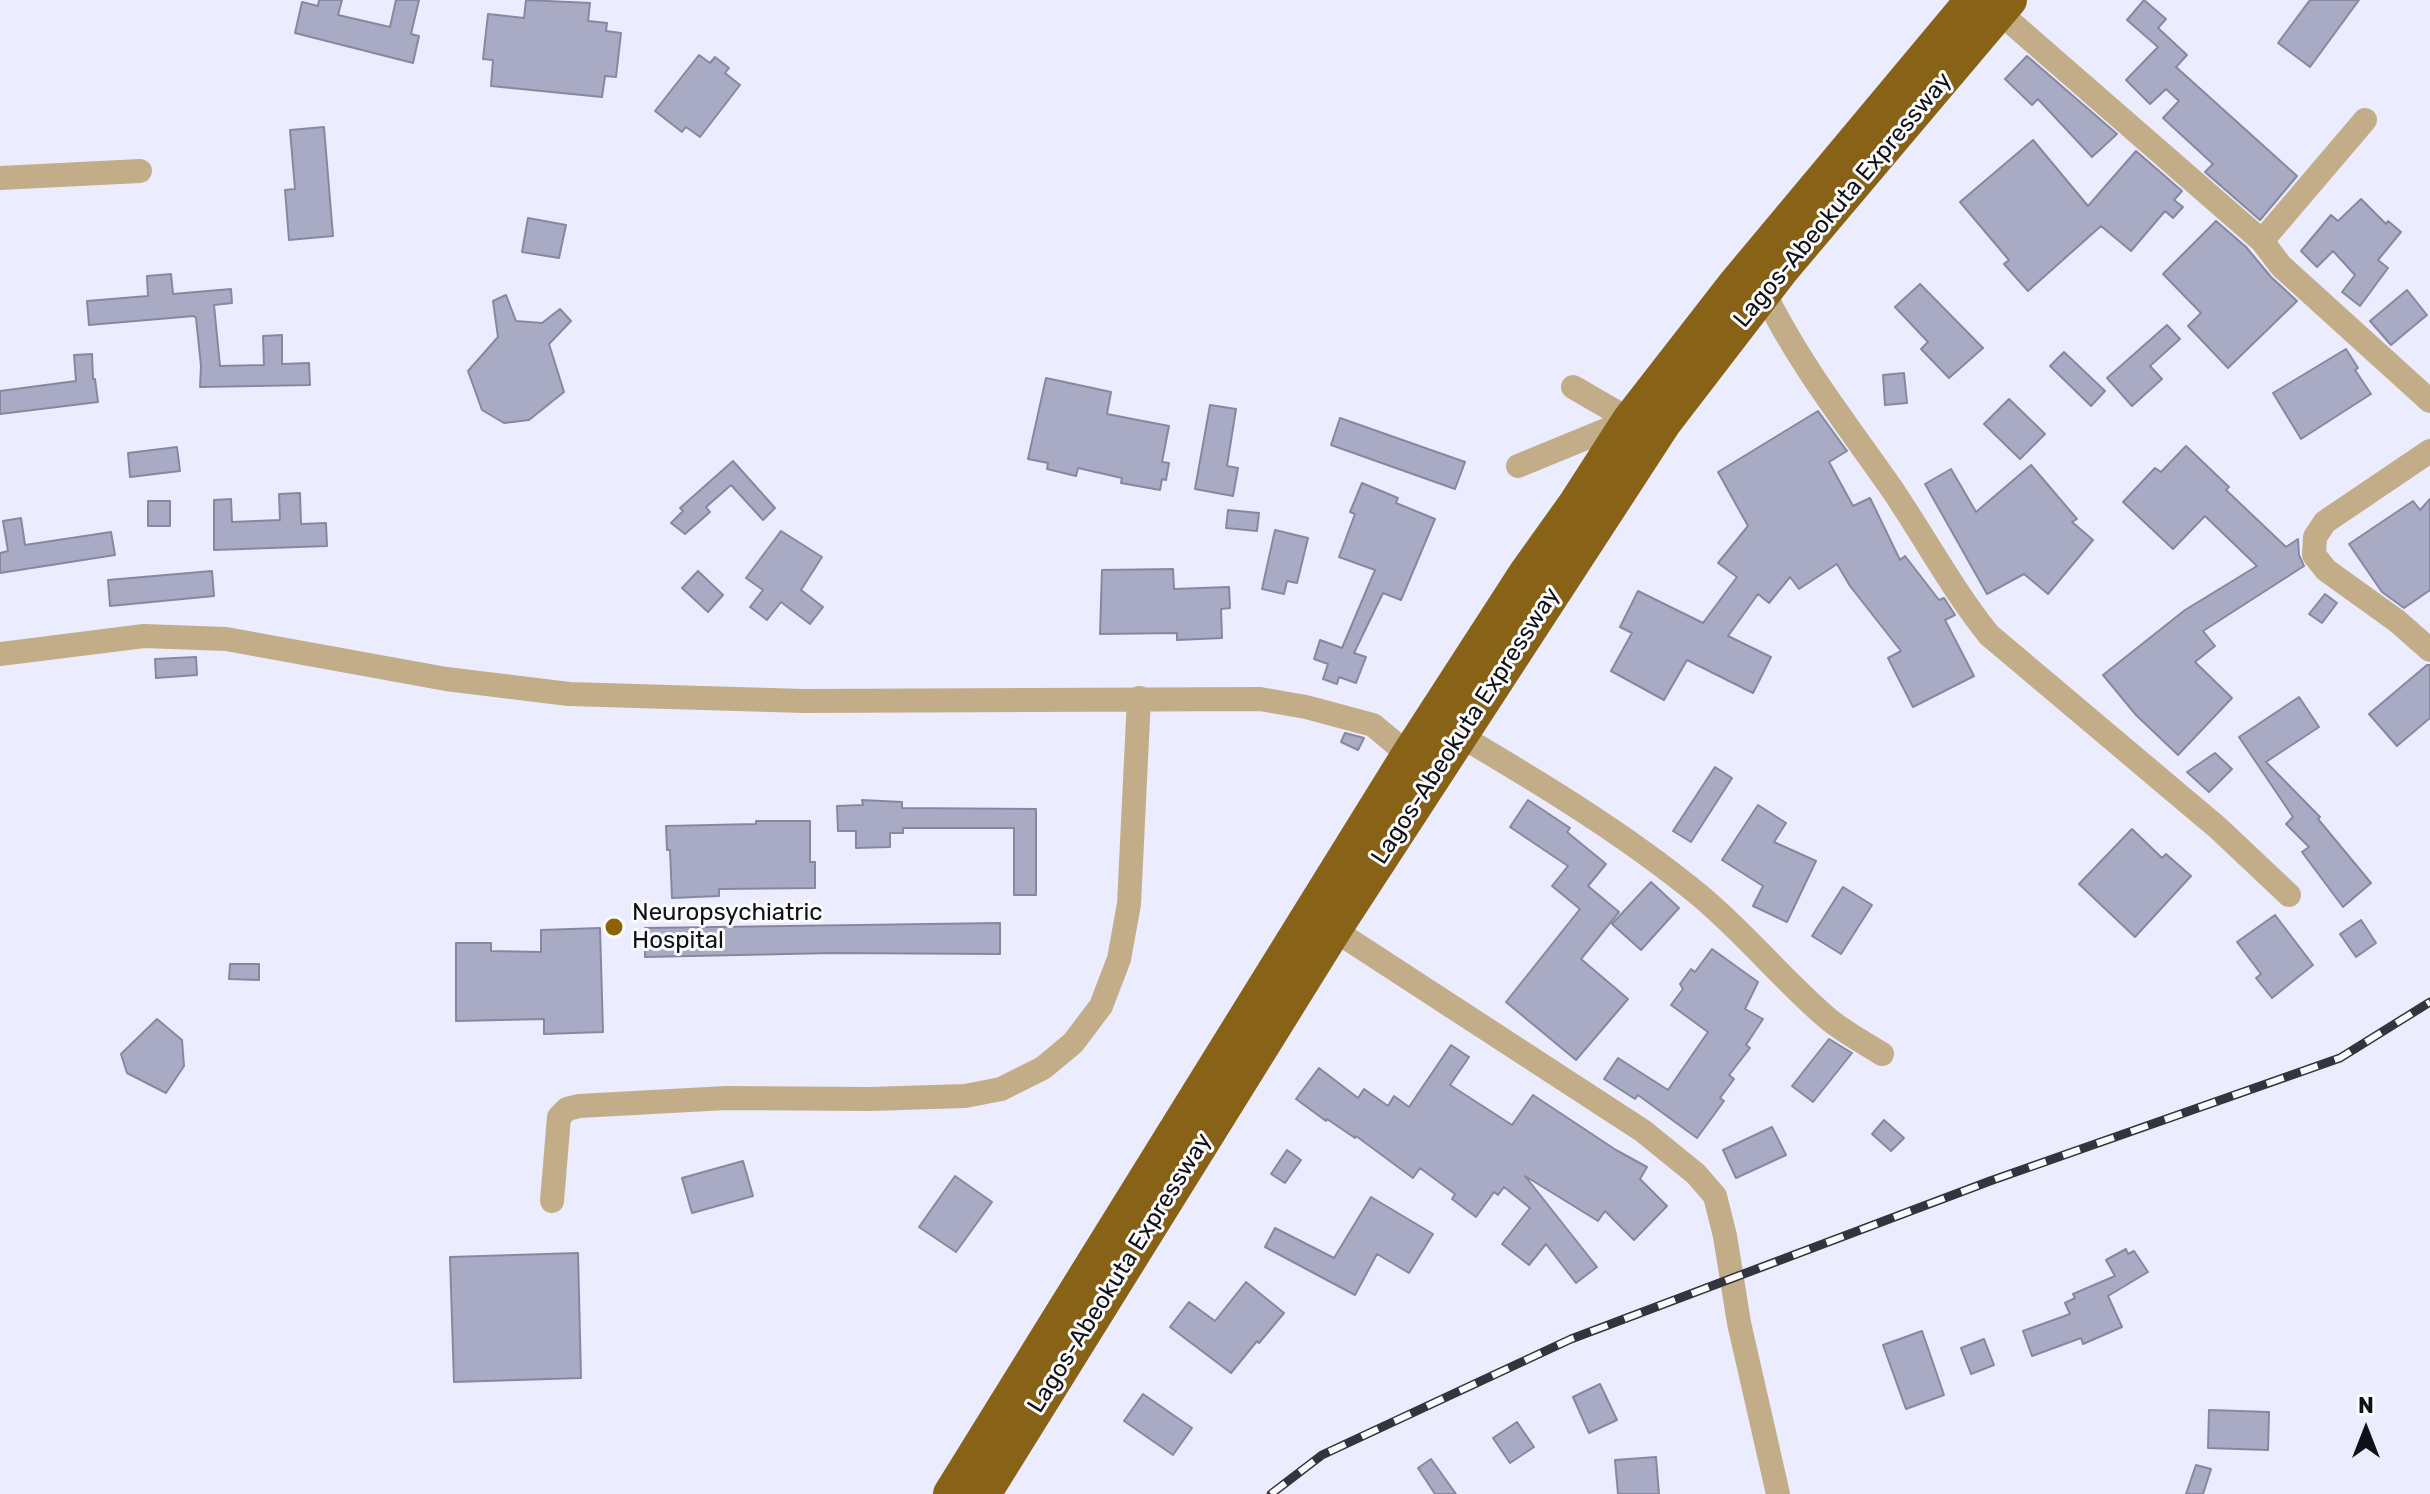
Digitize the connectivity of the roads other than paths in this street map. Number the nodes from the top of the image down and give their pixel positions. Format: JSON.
{"nodes":[{"id":1,"x":1993,"y":4,"type":"edge"},
{"id":2,"x":2365,"y":120,"type":"dead end"},
{"id":3,"x":140,"y":171,"type":"dead end"},
{"id":4,"x":0,"y":178,"type":"edge"},
{"id":5,"x":2262,"y":241,"type":"junction"},
{"id":6,"x":1764,"y":292,"type":"junction"},
{"id":7,"x":1573,"y":387,"type":"dead end"},
{"id":8,"x":2430,"y":401,"type":"edge"},
{"id":9,"x":1630,"y":420,"type":"junction"},
{"id":10,"x":2430,"y":451,"type":"edge"},
{"id":11,"x":1518,"y":466,"type":"dead end"},
{"id":12,"x":2430,"y":650,"type":"edge"},
{"id":13,"x":0,"y":654,"type":"edge"},
{"id":14,"x":1139,"y":698,"type":"junction"},
{"id":15,"x":1459,"y":735,"type":"junction"},
{"id":16,"x":1409,"y":755,"type":"junction"},
{"id":17,"x":2289,"y":895,"type":"dead end"},
{"id":18,"x":1336,"y":926,"type":"junction"},
{"id":19,"x":1882,"y":1054,"type":"dead end"},
{"id":20,"x":552,"y":1201,"type":"dead end"},
{"id":21,"x":951,"y":1494,"type":"edge"},
{"id":22,"x":983,"y":1494,"type":"edge"},
{"id":23,"x":1778,"y":1494,"type":"edge"}],
"edges":[{"from":1,"to":5,"type":"street"},
{"from":1,"to":6,"type":"highway","name":"Lagos-Abeokuta Expressway"},
{"from":1,"to":9,"type":"highway","name":"Lagos-Abeokuta Expressway"},
{"from":2,"to":5,"type":"street"},
{"from":3,"to":4,"type":"street"},
{"from":5,"to":8,"type":"street"},
{"from":6,"to":15,"type":"highway","name":"Lagos-Abeokuta Expressway"},
{"from":6,"to":17,"type":"street"},
{"from":7,"to":9,"type":"street"},
{"from":9,"to":11,"type":"street"},
{"from":9,"to":16,"type":"highway","name":"Lagos-Abeokuta Expressway"},
{"from":10,"to":12,"type":"street"},
{"from":13,"to":14,"type":"street"},
{"from":14,"to":16,"type":"street"},
{"from":14,"to":20,"type":"street"},
{"from":15,"to":18,"type":"highway","name":"Lagos-Abeokuta Expressway"},
{"from":15,"to":19,"type":"street"},
{"from":16,"to":21,"type":"highway","name":"Lagos-Abeokuta Expressway"},
{"from":18,"to":22,"type":"highway","name":"Lagos-Abeokuta Expressway"},
{"from":18,"to":23,"type":"street"}]}
